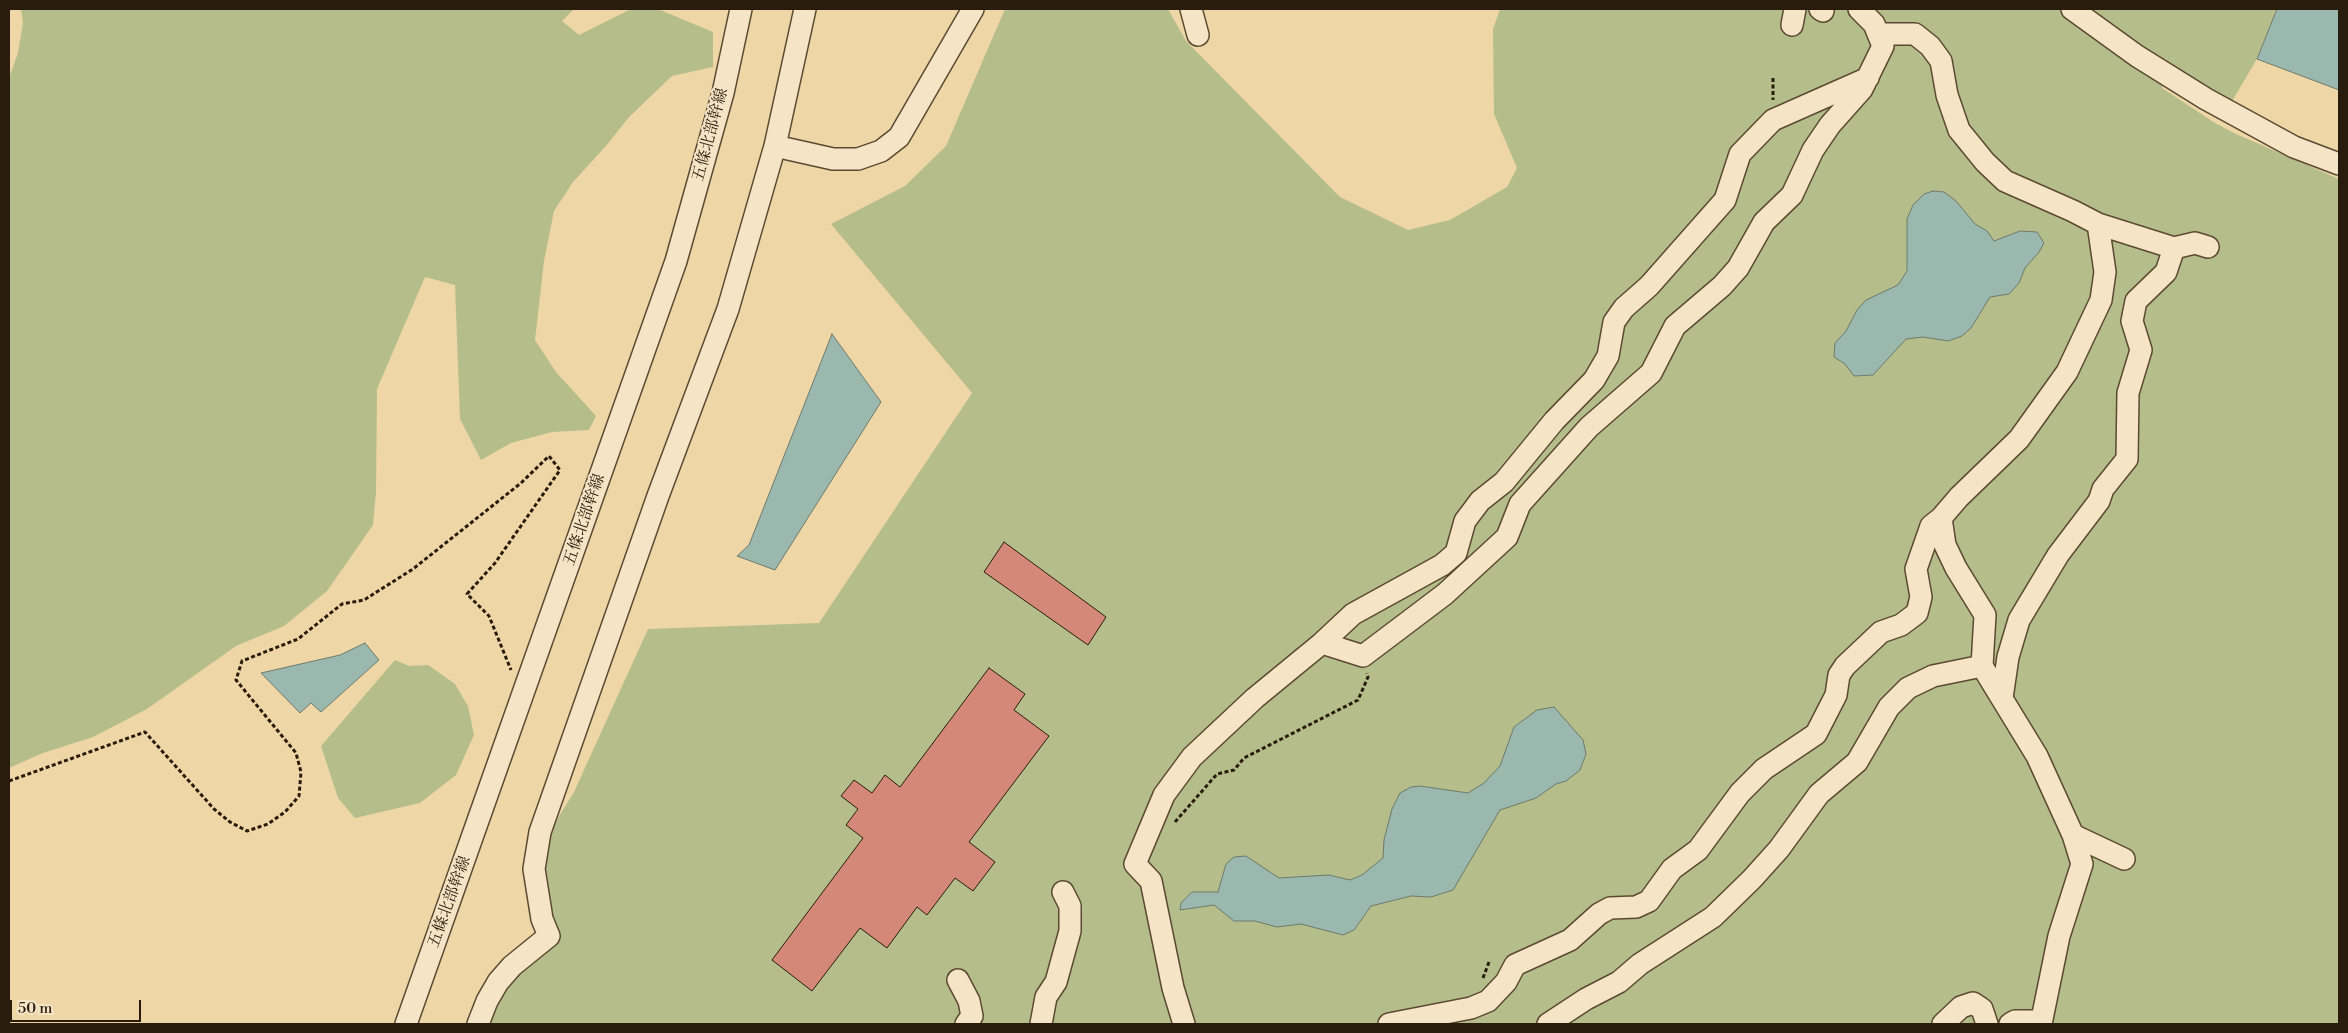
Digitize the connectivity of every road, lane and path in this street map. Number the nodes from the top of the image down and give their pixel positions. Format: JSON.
{"nodes":[{"id":1,"x":741,"y":9,"type":"edge"},
{"id":2,"x":805,"y":9,"type":"edge"},
{"id":3,"x":974,"y":9,"type":"edge"},
{"id":4,"x":1191,"y":9,"type":"edge"},
{"id":5,"x":1859,"y":9,"type":"edge"},
{"id":6,"x":2072,"y":9,"type":"edge"},
{"id":7,"x":1878,"y":34,"type":"junction"},
{"id":8,"x":1198,"y":35,"type":"dead end"},
{"id":9,"x":1868,"y":78,"type":"junction"},
{"id":10,"x":776,"y":146,"type":"junction"},
{"id":11,"x":2339,"y":164,"type":"edge"},
{"id":12,"x":2098,"y":224,"type":"junction"},
{"id":13,"x":2208,"y":247,"type":"dead end"},
{"id":14,"x":2174,"y":248,"type":"junction"},
{"id":15,"x":1942,"y":518,"type":"junction"},
{"id":16,"x":1322,"y":643,"type":"junction"},
{"id":17,"x":1363,"y":656,"type":"junction"},
{"id":18,"x":1982,"y":666,"type":"junction"},
{"id":19,"x":511,"y":672,"type":"dead end"},
{"id":20,"x":2002,"y":698,"type":"junction"},
{"id":21,"x":9,"y":780,"type":"edge"},
{"id":22,"x":1149,"y":831,"type":"junction"},
{"id":23,"x":2073,"y":835,"type":"junction"},
{"id":24,"x":2124,"y":859,"type":"dead end"},
{"id":25,"x":1063,"y":892,"type":"dead end"},
{"id":26,"x":958,"y":980,"type":"dead end"},
{"id":27,"x":2040,"y":1023,"type":"edge"},
{"id":28,"x":406,"y":1024,"type":"edge"},
{"id":29,"x":478,"y":1024,"type":"edge"},
{"id":30,"x":966,"y":1024,"type":"edge"},
{"id":31,"x":1041,"y":1024,"type":"edge"},
{"id":32,"x":1184,"y":1024,"type":"edge"},
{"id":33,"x":1389,"y":1024,"type":"edge"},
{"id":34,"x":1548,"y":1024,"type":"edge"},
{"id":35,"x":1943,"y":1024,"type":"edge"},
{"id":36,"x":1987,"y":1024,"type":"edge"},
{"id":37,"x":2010,"y":1024,"type":"edge"}],
"edges":[{"from":1,"to":28,"type":"street","name":"五條北部幹線"},
{"from":2,"to":10,"type":"street"},
{"from":3,"to":10,"type":"street"},
{"from":4,"to":8,"type":"street"},
{"from":5,"to":7,"type":"street"},
{"from":6,"to":11,"type":"street"},
{"from":7,"to":9,"type":"street"},
{"from":7,"to":12,"type":"street"},
{"from":9,"to":16,"type":"street"},
{"from":9,"to":17,"type":"street"},
{"from":10,"to":29,"type":"street"},
{"from":12,"to":14,"type":"street"},
{"from":12,"to":15,"type":"street"},
{"from":13,"to":14,"type":"street"},
{"from":14,"to":20,"type":"street"},
{"from":15,"to":18,"type":"street"},
{"from":15,"to":33,"type":"street"},
{"from":16,"to":17,"type":"street"},
{"from":16,"to":22,"type":"street"},
{"from":17,"to":22,"type":"path"},
{"from":18,"to":20,"type":"street"},
{"from":18,"to":34,"type":"street"},
{"from":19,"to":21,"type":"path"},
{"from":20,"to":23,"type":"street"},
{"from":22,"to":32,"type":"street"},
{"from":23,"to":24,"type":"street"},
{"from":23,"to":27,"type":"street"},
{"from":25,"to":31,"type":"street"},
{"from":26,"to":30,"type":"street"},
{"from":27,"to":37,"type":"street"},
{"from":35,"to":36,"type":"street"}]}
